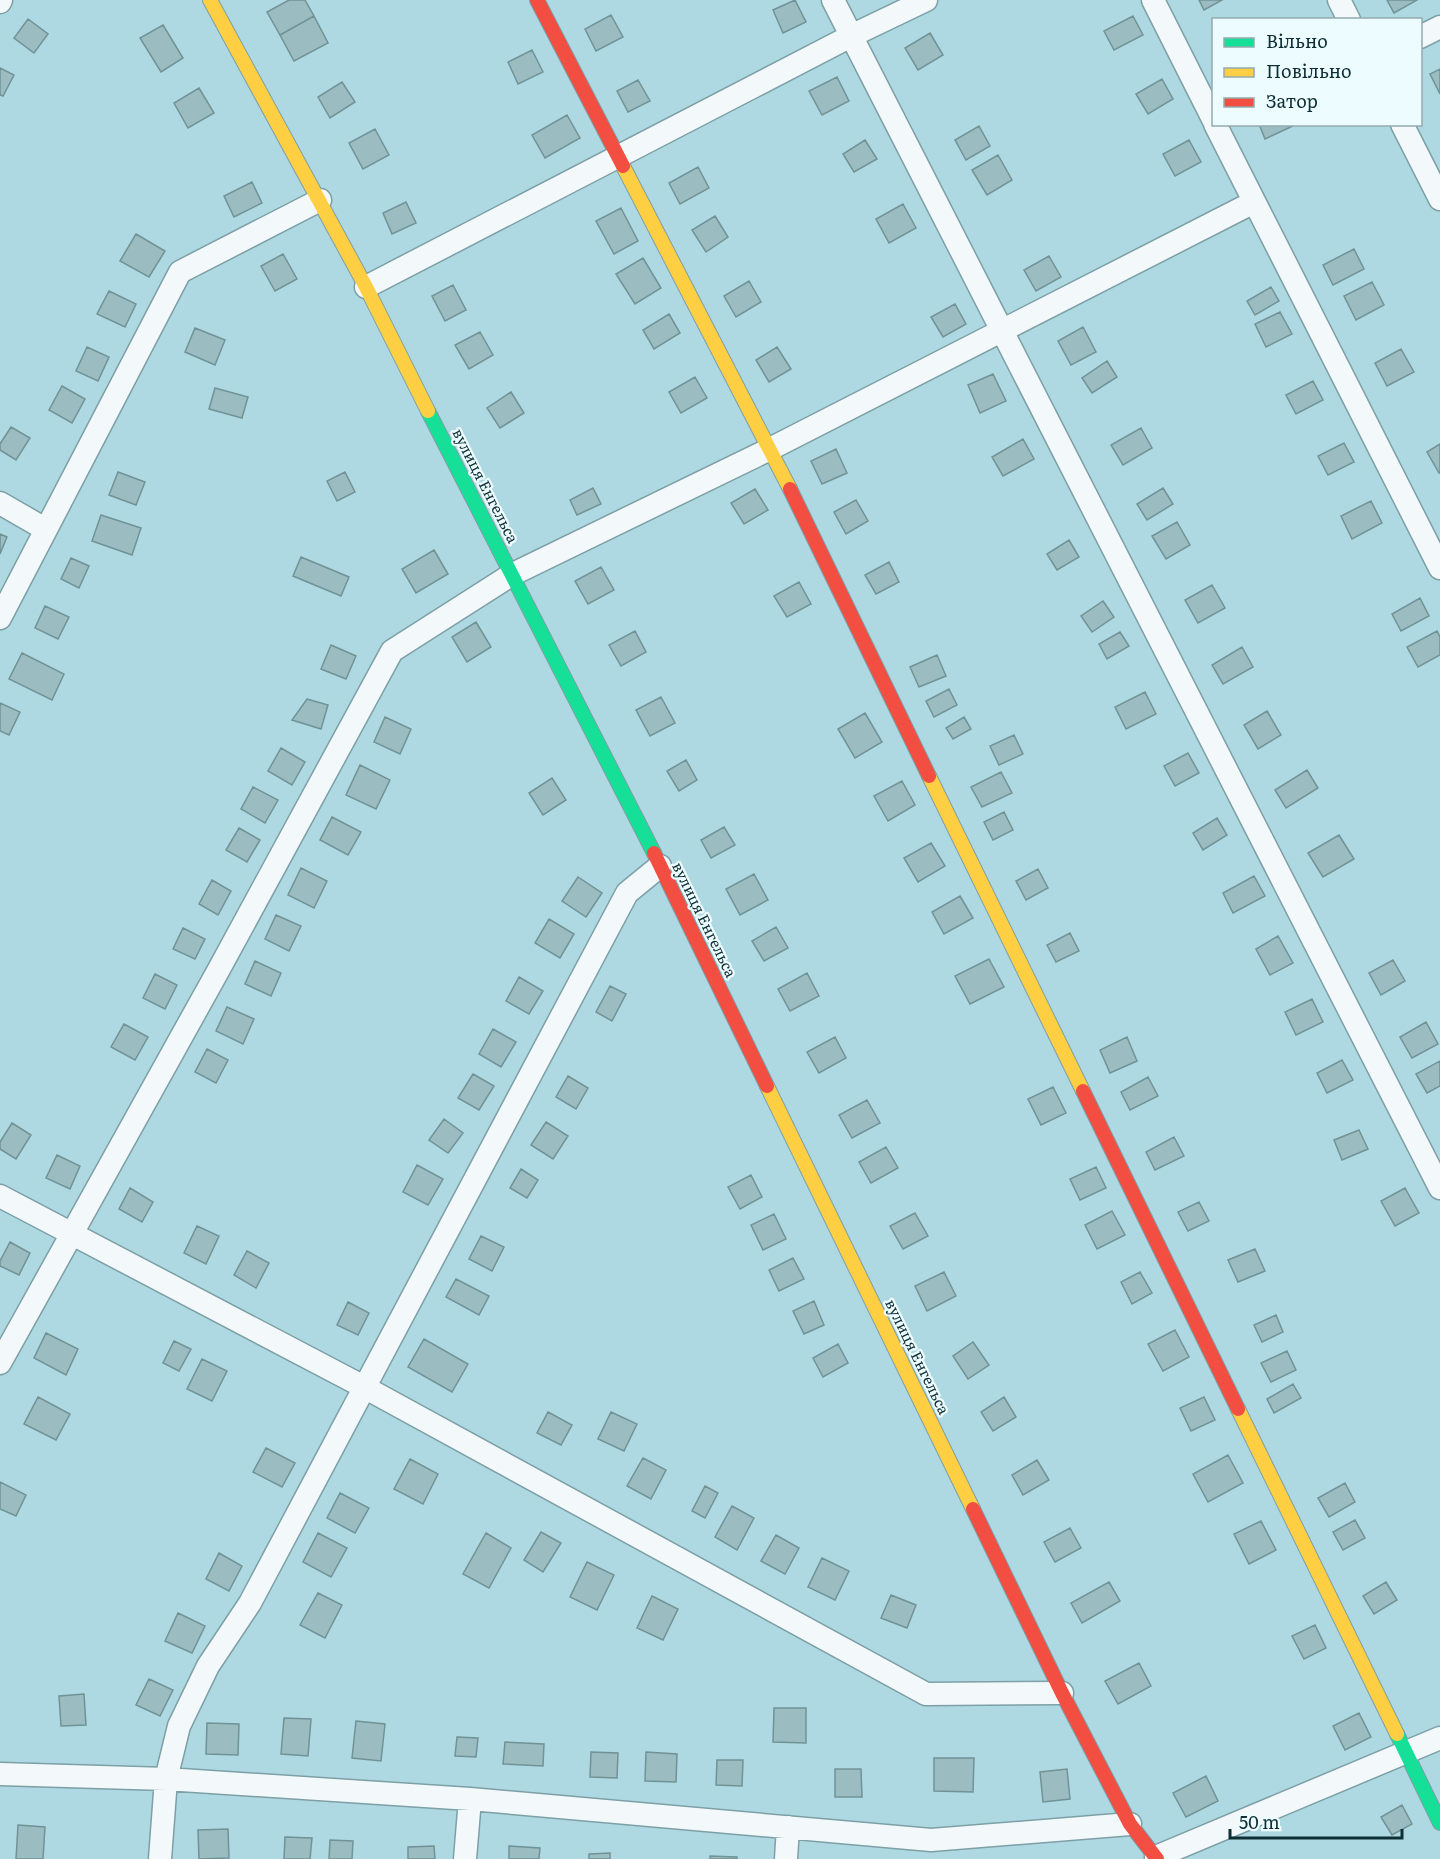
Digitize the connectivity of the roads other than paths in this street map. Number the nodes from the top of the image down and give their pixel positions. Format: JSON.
{"nodes":[{"id":1,"x":210,"y":0,"type":"edge"},
{"id":2,"x":537,"y":0,"type":"edge"},
{"id":3,"x":833,"y":0,"type":"edge"},
{"id":4,"x":926,"y":0,"type":"edge"},
{"id":5,"x":1153,"y":0,"type":"edge"},
{"id":6,"x":1339,"y":0,"type":"edge"},
{"id":7,"x":1348,"y":18,"type":"edge"},
{"id":8,"x":1440,"y":27,"type":"edge"},
{"id":9,"x":851,"y":36,"type":"junction"},
{"id":10,"x":1422,"y":36,"type":"edge"},
{"id":11,"x":1212,"y":119,"type":"edge"},
{"id":12,"x":1216,"y":126,"type":"edge"},
{"id":13,"x":1403,"y":126,"type":"edge"},
{"id":14,"x":618,"y":158,"type":"junction"},
{"id":15,"x":1440,"y":199,"type":"edge"},
{"id":16,"x":320,"y":200,"type":"junction"},
{"id":17,"x":1254,"y":202,"type":"junction"},
{"id":18,"x":366,"y":287,"type":"junction"},
{"id":19,"x":1003,"y":332,"type":"junction"},
{"id":20,"x":770,"y":449,"type":"junction"},
{"id":21,"x":0,"y":503,"type":"edge"},
{"id":22,"x":45,"y":529,"type":"junction"},
{"id":23,"x":1440,"y":568,"type":"edge"},
{"id":24,"x":511,"y":575,"type":"junction"},
{"id":25,"x":0,"y":618,"type":"edge"},
{"id":26,"x":660,"y":866,"type":"junction"},
{"id":27,"x":1440,"y":1188,"type":"edge"},
{"id":28,"x":0,"y":1196,"type":"edge"},
{"id":29,"x":72,"y":1234,"type":"junction"},
{"id":30,"x":0,"y":1363,"type":"edge"},
{"id":31,"x":364,"y":1388,"type":"junction"},
{"id":32,"x":1062,"y":1693,"type":"junction"},
{"id":33,"x":1440,"y":1738,"type":"edge"},
{"id":34,"x":1406,"y":1753,"type":"junction"},
{"id":35,"x":0,"y":1774,"type":"edge"},
{"id":36,"x":166,"y":1779,"type":"junction"},
{"id":37,"x":470,"y":1799,"type":"junction"},
{"id":38,"x":1440,"y":1823,"type":"edge"},
{"id":39,"x":1130,"y":1824,"type":"junction"},
{"id":40,"x":788,"y":1827,"type":"junction"},
{"id":41,"x":1157,"y":1858,"type":"edge"},
{"id":42,"x":160,"y":1859,"type":"edge"},
{"id":43,"x":465,"y":1859,"type":"edge"},
{"id":44,"x":786,"y":1859,"type":"edge"}],
"edges":[{"from":1,"to":16,"type":"street","name":"вулиця Енгельса"},
{"from":2,"to":14,"type":"street"},
{"from":3,"to":9,"type":"street"},
{"from":4,"to":9,"type":"street"},
{"from":5,"to":11,"type":"street"},
{"from":6,"to":7,"type":"street"},
{"from":8,"to":10,"type":"street"},
{"from":9,"to":14,"type":"street"},
{"from":9,"to":19,"type":"street"},
{"from":12,"to":17,"type":"street"},
{"from":13,"to":15,"type":"street"},
{"from":14,"to":18,"type":"street"},
{"from":14,"to":20,"type":"street"},
{"from":16,"to":18,"type":"street","name":"вулиця Енгельса"},
{"from":16,"to":22,"type":"street"},
{"from":17,"to":19,"type":"street"},
{"from":17,"to":23,"type":"street"},
{"from":18,"to":24,"type":"street","name":"вулиця Енгельса"},
{"from":19,"to":20,"type":"street"},
{"from":19,"to":27,"type":"street"},
{"from":20,"to":24,"type":"street"},
{"from":20,"to":34,"type":"street"},
{"from":21,"to":22,"type":"street"},
{"from":22,"to":25,"type":"street"},
{"from":24,"to":26,"type":"street","name":"вулиця Енгельса"},
{"from":24,"to":29,"type":"street"},
{"from":26,"to":31,"type":"street"},
{"from":26,"to":32,"type":"street","name":"вулиця Енгельса"},
{"from":28,"to":29,"type":"street"},
{"from":29,"to":30,"type":"street"},
{"from":29,"to":31,"type":"street"},
{"from":31,"to":32,"type":"street"},
{"from":31,"to":36,"type":"street"},
{"from":32,"to":39,"type":"street","name":"вулиця Енгельса"},
{"from":33,"to":34,"type":"street"},
{"from":34,"to":38,"type":"street"},
{"from":34,"to":41,"type":"street"},
{"from":35,"to":36,"type":"street"},
{"from":36,"to":37,"type":"street"},
{"from":36,"to":42,"type":"street"},
{"from":37,"to":40,"type":"street"},
{"from":37,"to":43,"type":"street"},
{"from":39,"to":40,"type":"street"},
{"from":39,"to":41,"type":"street","name":"вулиця Енгельса"},
{"from":40,"to":44,"type":"street"}]}
